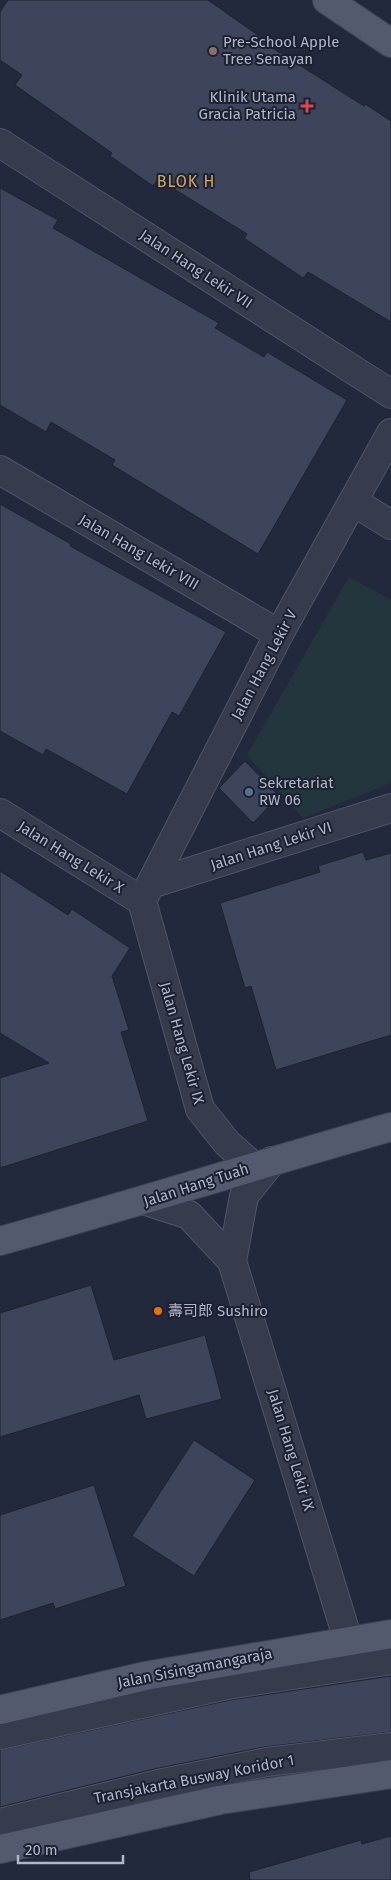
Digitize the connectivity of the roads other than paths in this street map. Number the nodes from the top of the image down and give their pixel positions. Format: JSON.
{"nodes":[{"id":1,"x":327,"y":0,"type":"edge"},
{"id":2,"x":391,"y":43,"type":"edge"},
{"id":3,"x":0,"y":143,"type":"edge"},
{"id":4,"x":391,"y":394,"type":"edge"},
{"id":5,"x":391,"y":433,"type":"edge"},
{"id":6,"x":0,"y":470,"type":"edge"},
{"id":7,"x":354,"y":502,"type":"junction"},
{"id":8,"x":391,"y":525,"type":"edge"},
{"id":9,"x":279,"y":634,"type":"junction"},
{"id":10,"x":391,"y":808,"type":"edge"},
{"id":11,"x":0,"y":813,"type":"edge"},
{"id":12,"x":146,"y":892,"type":"junction"},
{"id":13,"x":391,"y":1127,"type":"edge"},
{"id":14,"x":262,"y":1164,"type":"junction"},
{"id":15,"x":146,"y":1201,"type":"junction"},
{"id":16,"x":0,"y":1241,"type":"edge"},
{"id":17,"x":232,"y":1261,"type":"junction"},
{"id":18,"x":391,"y":1634,"type":"edge"},
{"id":19,"x":348,"y":1640,"type":"junction"},
{"id":20,"x":391,"y":1660,"type":"edge"},
{"id":21,"x":0,"y":1710,"type":"edge"},
{"id":22,"x":0,"y":1735,"type":"edge"},
{"id":23,"x":391,"y":1747,"type":"edge"},
{"id":24,"x":391,"y":1774,"type":"edge"},
{"id":25,"x":0,"y":1823,"type":"edge"},
{"id":26,"x":0,"y":1849,"type":"edge"}],
"edges":[{"from":1,"to":2,"type":"main road"},
{"from":3,"to":4,"type":"street","name":"Jalan Hang Lekir VII"},
{"from":5,"to":7,"type":"street","name":"Jalan Hang Lekir V"},
{"from":6,"to":9,"type":"street","name":"Jalan Hang Lekir VIII"},
{"from":7,"to":8,"type":"street"},
{"from":7,"to":9,"type":"street","name":"Jalan Hang Lekir V"},
{"from":9,"to":12,"type":"street","name":"Jalan Hang Lekir V"},
{"from":10,"to":12,"type":"street","name":"Jalan Hang Lekir VI"},
{"from":11,"to":12,"type":"street","name":"Jalan Hang Lekir X"},
{"from":12,"to":14,"type":"street","name":"Jalan Hang Lekir IX"},
{"from":13,"to":14,"type":"main road","name":"Jalan Hang Tuah"},
{"from":14,"to":15,"type":"main road","name":"Jalan Hang Tuah"},
{"from":14,"to":17,"type":"street","name":"Jalan Hang Lekir IX"},
{"from":15,"to":16,"type":"main road","name":"Jalan Hang Tuah"},
{"from":15,"to":17,"type":"street","name":"Jalan Hang Lekir IX"},
{"from":17,"to":19,"type":"street","name":"Jalan Hang Lekir IX"},
{"from":18,"to":19,"type":"main road","name":"Jalan Sisingamangaraja"},
{"from":19,"to":21,"type":"main road","name":"Jalan Sisingamangaraja"},
{"from":20,"to":22,"type":"street"},
{"from":23,"to":25,"type":"street","name":"Transjakarta Busway Koridor 1"},
{"from":24,"to":26,"type":"main road"}]}
